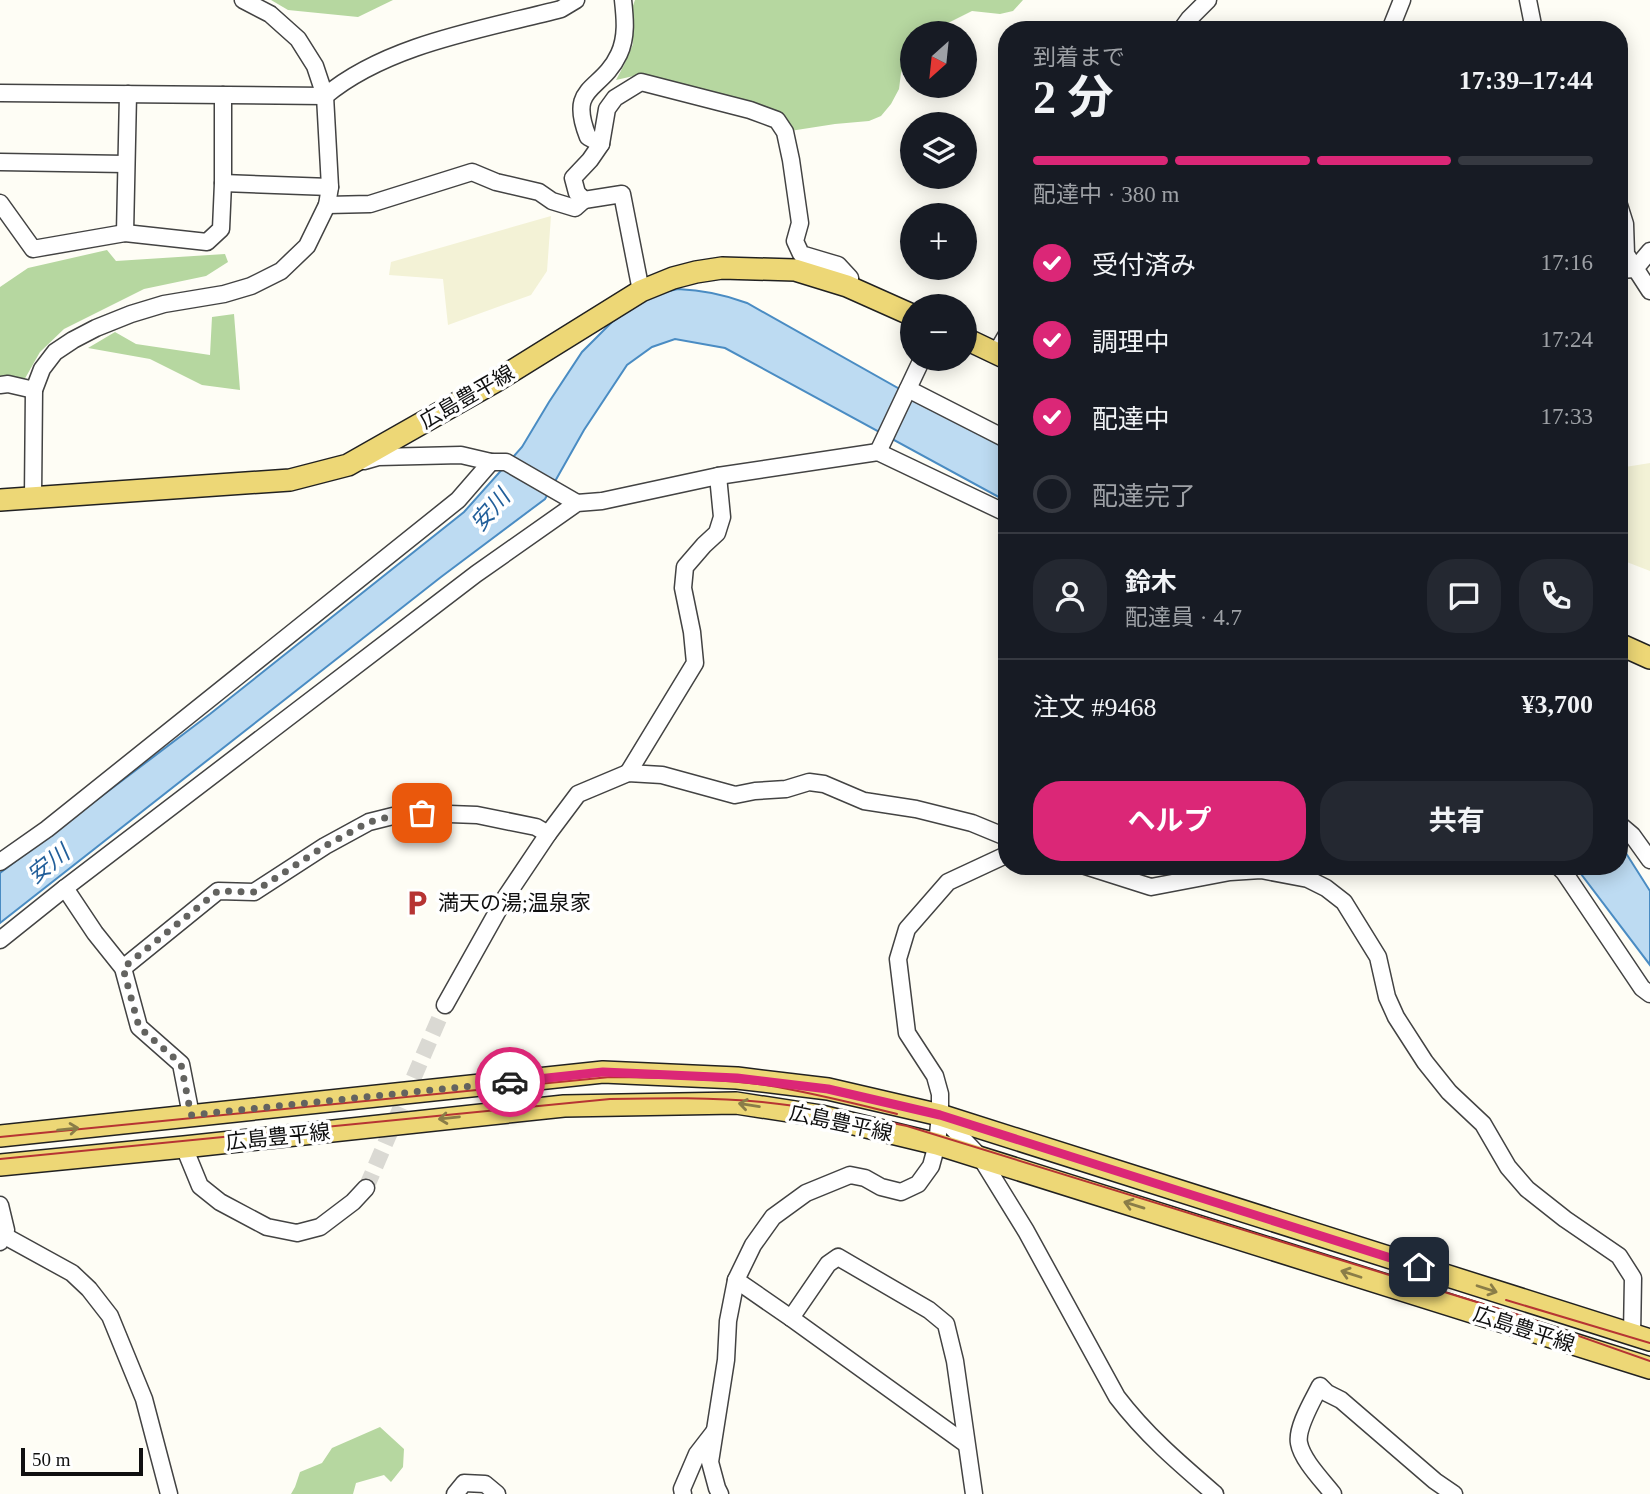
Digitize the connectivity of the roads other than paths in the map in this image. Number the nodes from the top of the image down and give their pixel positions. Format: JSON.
{"nodes":[{"id":1,"x":243,"y":0,"type":"edge"},
{"id":2,"x":576,"y":0,"type":"edge"},
{"id":3,"x":623,"y":0,"type":"edge"},
{"id":4,"x":1208,"y":0,"type":"edge"},
{"id":5,"x":1402,"y":0,"type":"edge"},
{"id":6,"x":1528,"y":0,"type":"edge"},
{"id":7,"x":1189,"y":21,"type":"edge"},
{"id":8,"x":1394,"y":21,"type":"edge"},
{"id":9,"x":1532,"y":21,"type":"edge"},
{"id":10,"x":0,"y":93,"type":"edge"},
{"id":11,"x":128,"y":94,"type":"junction"},
{"id":12,"x":223,"y":96,"type":"junction"},
{"id":13,"x":325,"y":96,"type":"junction"},
{"id":14,"x":601,"y":144,"type":"junction"},
{"id":15,"x":0,"y":162,"type":"edge"},
{"id":16,"x":126,"y":164,"type":"junction"},
{"id":17,"x":223,"y":183,"type":"junction"},
{"id":18,"x":330,"y":187,"type":"junction"},
{"id":19,"x":584,"y":200,"type":"junction"},
{"id":20,"x":0,"y":203,"type":"edge"},
{"id":21,"x":327,"y":205,"type":"junction"},
{"id":22,"x":125,"y":233,"type":"junction"},
{"id":23,"x":1650,"y":251,"type":"edge"},
{"id":24,"x":1628,"y":269,"type":"edge"},
{"id":25,"x":1628,"y":271,"type":"edge"},
{"id":26,"x":847,"y":286,"type":"junction"},
{"id":27,"x":641,"y":291,"type":"junction"},
{"id":28,"x":1650,"y":291,"type":"edge"},
{"id":29,"x":900,"y":310,"type":"edge"},
{"id":30,"x":977,"y":342,"type":"edge"},
{"id":31,"x":998,"y":348,"type":"edge"},
{"id":32,"x":916,"y":371,"type":"edge"},
{"id":33,"x":0,"y":385,"type":"edge"},
{"id":34,"x":34,"y":390,"type":"junction"},
{"id":35,"x":907,"y":391,"type":"junction"},
{"id":36,"x":998,"y":435,"type":"edge"},
{"id":37,"x":879,"y":449,"type":"junction"},
{"id":38,"x":498,"y":462,"type":"junction"},
{"id":39,"x":348,"y":465,"type":"junction"},
{"id":40,"x":718,"y":476,"type":"junction"},
{"id":41,"x":33,"y":497,"type":"junction"},
{"id":42,"x":0,"y":500,"type":"edge"},
{"id":43,"x":577,"y":503,"type":"junction"},
{"id":44,"x":998,"y":509,"type":"edge"},
{"id":45,"x":1628,"y":648,"type":"edge"},
{"id":46,"x":1650,"y":658,"type":"edge"},
{"id":47,"x":628,"y":773,"type":"junction"},
{"id":48,"x":1628,"y":832,"type":"edge"},
{"id":49,"x":548,"y":834,"type":"junction"},
{"id":50,"x":998,"y":834,"type":"edge"},
{"id":51,"x":998,"y":859,"type":"edge"},
{"id":52,"x":1650,"y":860,"type":"edge"},
{"id":53,"x":0,"y":862,"type":"edge"},
{"id":54,"x":1113,"y":875,"type":"edge"},
{"id":55,"x":1214,"y":875,"type":"edge"},
{"id":56,"x":1287,"y":875,"type":"edge"},
{"id":57,"x":1566,"y":875,"type":"edge"},
{"id":58,"x":65,"y":888,"type":"junction"},
{"id":59,"x":0,"y":940,"type":"edge"},
{"id":60,"x":123,"y":968,"type":"junction"},
{"id":61,"x":1650,"y":994,"type":"edge"},
{"id":62,"x":445,"y":1005,"type":"tunnel mouth"},
{"id":63,"x":191,"y":1115,"type":"junction"},
{"id":64,"x":940,"y":1115,"type":"junction"},
{"id":65,"x":0,"y":1136,"type":"edge"},
{"id":66,"x":937,"y":1144,"type":"junction"},
{"id":67,"x":184,"y":1147,"type":"junction"},
{"id":68,"x":981,"y":1158,"type":"junction"},
{"id":69,"x":0,"y":1164,"type":"edge"},
{"id":70,"x":366,"y":1188,"type":"tunnel mouth"},
{"id":71,"x":0,"y":1205,"type":"edge"},
{"id":72,"x":2,"y":1238,"type":"edge"},
{"id":73,"x":736,"y":1280,"type":"junction"},
{"id":74,"x":791,"y":1318,"type":"junction"},
{"id":75,"x":1641,"y":1337,"type":"edge"},
{"id":76,"x":1650,"y":1368,"type":"edge"},
{"id":77,"x":716,"y":1430,"type":"junction"},
{"id":78,"x":966,"y":1444,"type":"junction"},
{"id":79,"x":169,"y":1494,"type":"edge"},
{"id":80,"x":455,"y":1494,"type":"edge"},
{"id":81,"x":497,"y":1494,"type":"edge"},
{"id":82,"x":683,"y":1494,"type":"edge"},
{"id":83,"x":720,"y":1494,"type":"edge"},
{"id":84,"x":974,"y":1494,"type":"edge"},
{"id":85,"x":1215,"y":1494,"type":"edge"},
{"id":86,"x":1333,"y":1494,"type":"edge"},
{"id":87,"x":1454,"y":1494,"type":"edge"}],
"edges":[{"from":1,"to":13,"type":"street"},
{"from":2,"to":13,"type":"street"},
{"from":3,"to":14,"type":"street"},
{"from":4,"to":7,"type":"street"},
{"from":5,"to":8,"type":"street"},
{"from":6,"to":9,"type":"street"},
{"from":10,"to":11,"type":"street"},
{"from":11,"to":12,"type":"street"},
{"from":11,"to":16,"type":"street"},
{"from":12,"to":13,"type":"street"},
{"from":12,"to":17,"type":"street"},
{"from":13,"to":18,"type":"street"},
{"from":14,"to":19,"type":"street"},
{"from":14,"to":26,"type":"street"},
{"from":15,"to":16,"type":"street"},
{"from":16,"to":22,"type":"street"},
{"from":17,"to":18,"type":"street"},
{"from":17,"to":22,"type":"street"},
{"from":18,"to":21,"type":"street"},
{"from":19,"to":21,"type":"street"},
{"from":19,"to":27,"type":"street"},
{"from":20,"to":22,"type":"street"},
{"from":21,"to":34,"type":"street"},
{"from":23,"to":24,"type":"street"},
{"from":25,"to":28,"type":"street"},
{"from":26,"to":27,"type":"main road","name":"広島豊平線"},
{"from":26,"to":29,"type":"main road","name":"広島豊平線"},
{"from":27,"to":39,"type":"main road","name":"広島豊平線"},
{"from":30,"to":31,"type":"main road"},
{"from":32,"to":35,"type":"street"},
{"from":33,"to":34,"type":"street"},
{"from":34,"to":41,"type":"street"},
{"from":35,"to":36,"type":"street"},
{"from":35,"to":37,"type":"street"},
{"from":37,"to":40,"type":"street"},
{"from":37,"to":44,"type":"street"},
{"from":38,"to":39,"type":"street"},
{"from":38,"to":43,"type":"street"},
{"from":38,"to":53,"type":"street"},
{"from":39,"to":41,"type":"main road","name":"広島豊平線"},
{"from":40,"to":43,"type":"street"},
{"from":40,"to":47,"type":"street"},
{"from":41,"to":42,"type":"main road","name":"広島豊平線"},
{"from":43,"to":58,"type":"street"},
{"from":45,"to":46,"type":"main road"},
{"from":47,"to":49,"type":"street"},
{"from":47,"to":50,"type":"street"},
{"from":48,"to":52,"type":"street"},
{"from":49,"to":60,"type":"street"},
{"from":49,"to":62,"type":"street"},
{"from":51,"to":64,"type":"street"},
{"from":54,"to":55,"type":"street"},
{"from":56,"to":75,"type":"street"},
{"from":57,"to":61,"type":"street"},
{"from":58,"to":59,"type":"street"},
{"from":58,"to":60,"type":"street"},
{"from":60,"to":63,"type":"street"},
{"from":63,"to":64,"type":"main road","name":"広島豊平線"},
{"from":65,"to":63,"type":"main road","name":"広島豊平線","one_way":true},
{"from":64,"to":66,"type":"street"},
{"from":64,"to":68,"type":"street"},
{"from":64,"to":75,"type":"main road","name":"広島豊平線","one_way":true},
{"from":66,"to":67,"type":"main road","name":"広島豊平線","one_way":true},
{"from":66,"to":68,"type":"main road","name":"広島豊平線"},
{"from":66,"to":73,"type":"street"},
{"from":67,"to":69,"type":"main road","name":"広島豊平線"},
{"from":67,"to":70,"type":"street"},
{"from":76,"to":68,"type":"main road","name":"広島豊平線","one_way":true},
{"from":68,"to":85,"type":"street"},
{"from":71,"to":72,"type":"street"},
{"from":72,"to":79,"type":"street"},
{"from":73,"to":74,"type":"street"},
{"from":73,"to":77,"type":"street"},
{"from":74,"to":78,"type":"street"},
{"from":74,"to":78,"type":"street"},
{"from":77,"to":82,"type":"street"},
{"from":77,"to":83,"type":"street"},
{"from":78,"to":84,"type":"street"},
{"from":80,"to":81,"type":"street"},
{"from":86,"to":87,"type":"street"}]}
